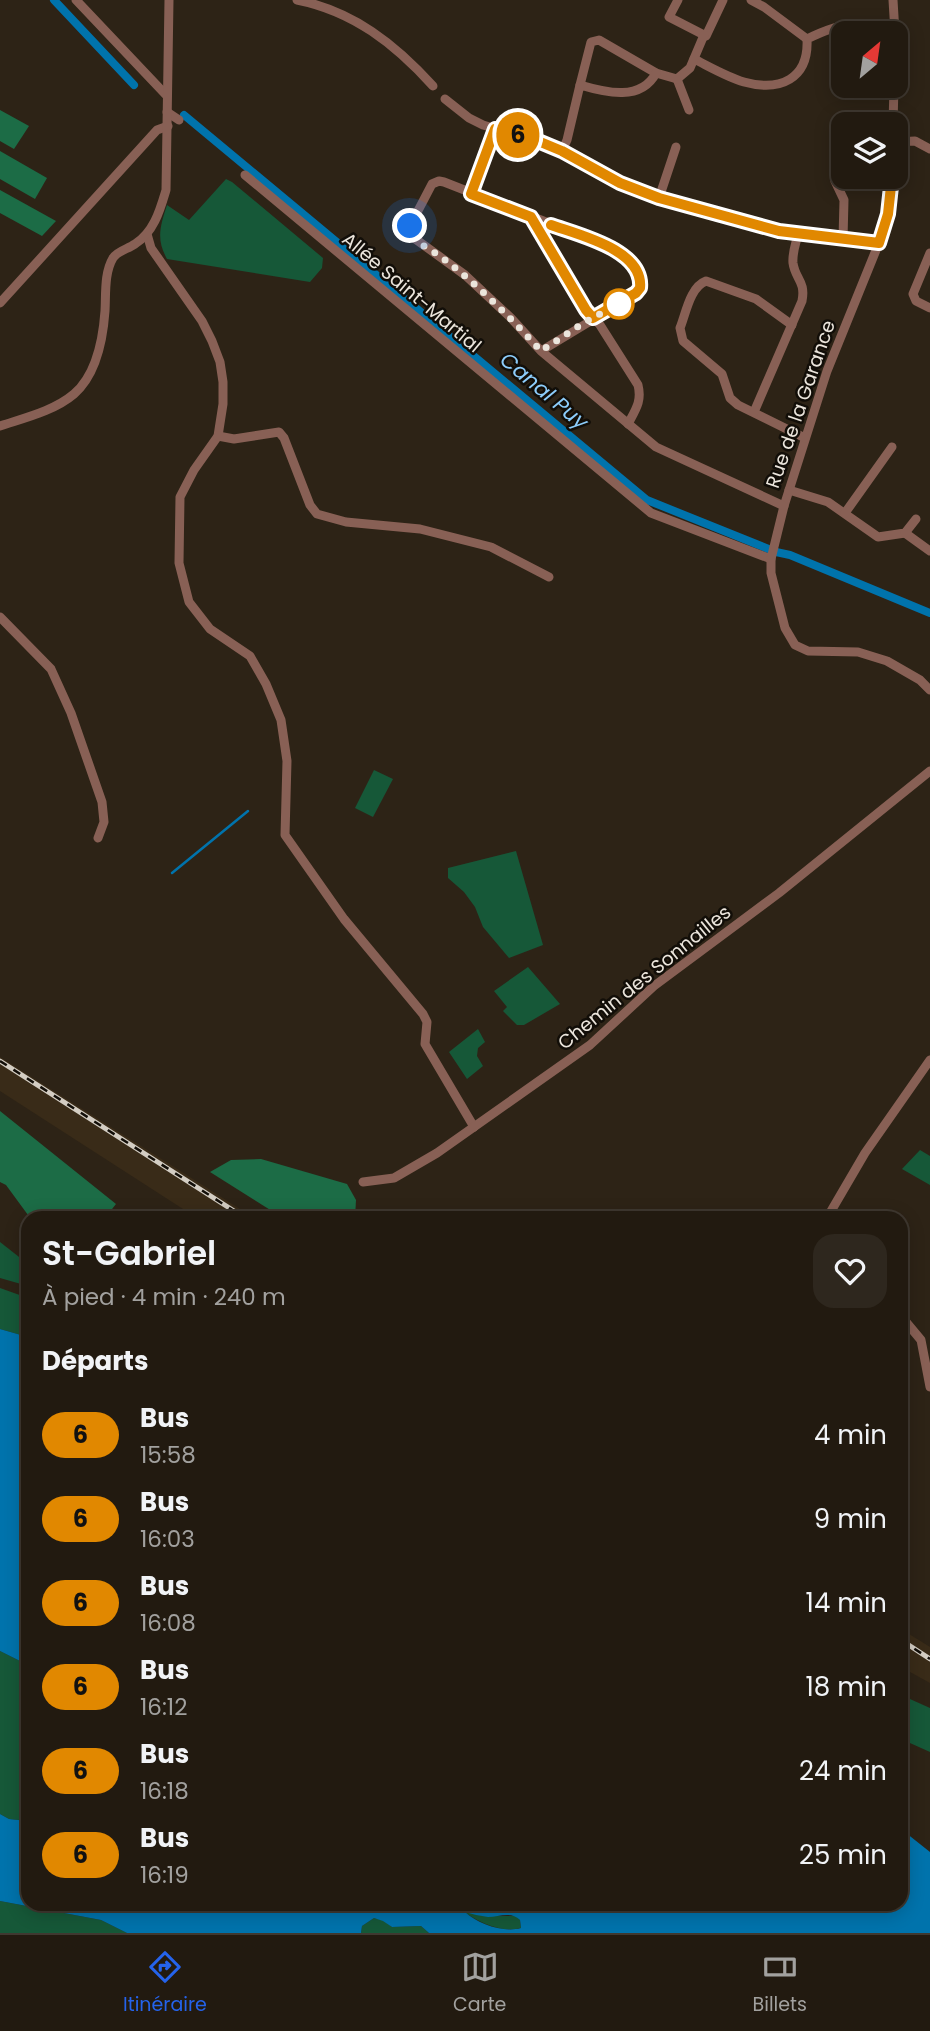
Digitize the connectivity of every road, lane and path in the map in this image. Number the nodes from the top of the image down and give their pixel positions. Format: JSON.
{"nodes":[{"id":1,"x":76,"y":0,"type":"edge"},
{"id":2,"x":169,"y":0,"type":"edge"},
{"id":3,"x":297,"y":0,"type":"edge"},
{"id":4,"x":678,"y":0,"type":"edge"},
{"id":5,"x":723,"y":0,"type":"edge"},
{"id":6,"x":751,"y":0,"type":"edge"},
{"id":7,"x":893,"y":0,"type":"edge"},
{"id":8,"x":894,"y":21,"type":"edge"},
{"id":9,"x":831,"y":27,"type":"edge"},
{"id":10,"x":704,"y":35,"type":"junction"},
{"id":11,"x":807,"y":39,"type":"junction"},
{"id":12,"x":694,"y":59,"type":"junction"},
{"id":13,"x":656,"y":73,"type":"junction"},
{"id":14,"x":677,"y":79,"type":"junction"},
{"id":15,"x":580,"y":85,"type":"junction"},
{"id":16,"x":433,"y":86,"type":"dead end"},
{"id":17,"x":166,"y":96,"type":"junction"},
{"id":18,"x":445,"y":99,"type":"dead end"},
{"id":19,"x":689,"y":110,"type":"dead end"},
{"id":20,"x":167,"y":112,"type":"junction"},
{"id":21,"x":179,"y":120,"type":"dead end"},
{"id":22,"x":167,"y":126,"type":"junction"},
{"id":23,"x":495,"y":129,"type":"junction"},
{"id":24,"x":908,"y":141,"type":"edge"},
{"id":25,"x":676,"y":147,"type":"dead end"},
{"id":26,"x":930,"y":149,"type":"edge"},
{"id":27,"x":562,"y":151,"type":"junction"},
{"id":28,"x":245,"y":175,"type":"dead end"},
{"id":29,"x":839,"y":189,"type":"edge"},
{"id":30,"x":891,"y":189,"type":"edge"},
{"id":31,"x":471,"y":194,"type":"junction"},
{"id":32,"x":659,"y":198,"type":"junction"},
{"id":33,"x":531,"y":217,"type":"junction"},
{"id":34,"x":147,"y":234,"type":"junction"},
{"id":35,"x":798,"y":234,"type":"junction"},
{"id":36,"x":843,"y":239,"type":"junction"},
{"id":37,"x":879,"y":243,"type":"junction"},
{"id":38,"x":930,"y":253,"type":"edge"},
{"id":39,"x":0,"y":303,"type":"edge"},
{"id":40,"x":930,"y":308,"type":"edge"},
{"id":41,"x":593,"y":318,"type":"junction"},
{"id":42,"x":792,"y":325,"type":"junction"},
{"id":43,"x":541,"y":351,"type":"junction"},
{"id":44,"x":754,"y":412,"type":"junction"},
{"id":45,"x":628,"y":424,"type":"junction"},
{"id":46,"x":0,"y":426,"type":"edge"},
{"id":47,"x":218,"y":436,"type":"junction"},
{"id":48,"x":805,"y":438,"type":"junction"},
{"id":49,"x":892,"y":447,"type":"dead end"},
{"id":50,"x":789,"y":490,"type":"junction"},
{"id":51,"x":784,"y":506,"type":"junction"},
{"id":52,"x":845,"y":513,"type":"junction"},
{"id":53,"x":916,"y":519,"type":"dead end"},
{"id":54,"x":905,"y":533,"type":"junction"},
{"id":55,"x":930,"y":551,"type":"edge"},
{"id":56,"x":773,"y":553,"type":"junction"},
{"id":57,"x":549,"y":577,"type":"dead end"},
{"id":58,"x":0,"y":617,"type":"edge"},
{"id":59,"x":930,"y":690,"type":"edge"},
{"id":60,"x":930,"y":771,"type":"edge"},
{"id":61,"x":99,"y":838,"type":"dead end"},
{"id":62,"x":930,"y":1060,"type":"edge"},
{"id":63,"x":474,"y":1127,"type":"junction"},
{"id":64,"x":363,"y":1182,"type":"dead end"},
{"id":65,"x":831,"y":1211,"type":"edge"},
{"id":66,"x":908,"y":1324,"type":"edge"},
{"id":67,"x":930,"y":1387,"type":"edge"}],
"edges":[{"from":1,"to":17,"type":"street"},
{"from":2,"to":17,"type":"street"},
{"from":3,"to":16,"type":"street"},
{"from":4,"to":10,"type":"street"},
{"from":5,"to":10,"type":"street"},
{"from":6,"to":11,"type":"street"},
{"from":7,"to":8,"type":"street"},
{"from":9,"to":11,"type":"street"},
{"from":10,"to":12,"type":"street"},
{"from":11,"to":12,"type":"street"},
{"from":12,"to":14,"type":"street"},
{"from":13,"to":14,"type":"street"},
{"from":13,"to":15,"type":"street"},
{"from":13,"to":15,"type":"street"},
{"from":14,"to":19,"type":"street"},
{"from":15,"to":27,"type":"street"},
{"from":17,"to":20,"type":"street"},
{"from":18,"to":23,"type":"street"},
{"from":20,"to":21,"type":"street"},
{"from":20,"to":22,"type":"street"},
{"from":22,"to":34,"type":"street"},
{"from":22,"to":39,"type":"street"},
{"from":23,"to":27,"type":"street"},
{"from":23,"to":31,"type":"street"},
{"from":24,"to":26,"type":"street"},
{"from":25,"to":32,"type":"street"},
{"from":27,"to":32,"type":"street"},
{"from":28,"to":56,"type":"street","name":"Allée Saint-Martial"},
{"from":29,"to":36,"type":"street"},
{"from":30,"to":37,"type":"street","name":"Rue de la Garance"},
{"from":31,"to":33,"type":"street"},
{"from":31,"to":43,"type":"street"},
{"from":32,"to":35,"type":"street"},
{"from":33,"to":41,"type":"street"},
{"from":33,"to":41,"type":"street"},
{"from":34,"to":46,"type":"street"},
{"from":34,"to":47,"type":"street"},
{"from":35,"to":36,"type":"street"},
{"from":35,"to":42,"type":"street"},
{"from":36,"to":37,"type":"street"},
{"from":37,"to":48,"type":"street","name":"Rue de la Garance"},
{"from":38,"to":40,"type":"street"},
{"from":41,"to":43,"type":"street"},
{"from":41,"to":45,"type":"street"},
{"from":42,"to":44,"type":"street"},
{"from":42,"to":44,"type":"street"},
{"from":43,"to":45,"type":"street"},
{"from":44,"to":48,"type":"street"},
{"from":45,"to":51,"type":"street"},
{"from":47,"to":57,"type":"street"},
{"from":47,"to":63,"type":"street"},
{"from":48,"to":50,"type":"street","name":"Rue de la Garance"},
{"from":49,"to":52,"type":"street"},
{"from":50,"to":51,"type":"street","name":"Rue de la Garance"},
{"from":50,"to":52,"type":"street"},
{"from":51,"to":56,"type":"street","name":"Rue de la Garance"},
{"from":52,"to":54,"type":"street"},
{"from":53,"to":54,"type":"street"},
{"from":54,"to":55,"type":"street"},
{"from":56,"to":59,"type":"street","name":"Rue de la Garance"},
{"from":58,"to":61,"type":"street"},
{"from":60,"to":63,"type":"street","name":"Chemin des Sonnailles"},
{"from":62,"to":65,"type":"street"},
{"from":63,"to":64,"type":"street","name":"Chemin des Sonnailles"},
{"from":66,"to":67,"type":"street"}]}
